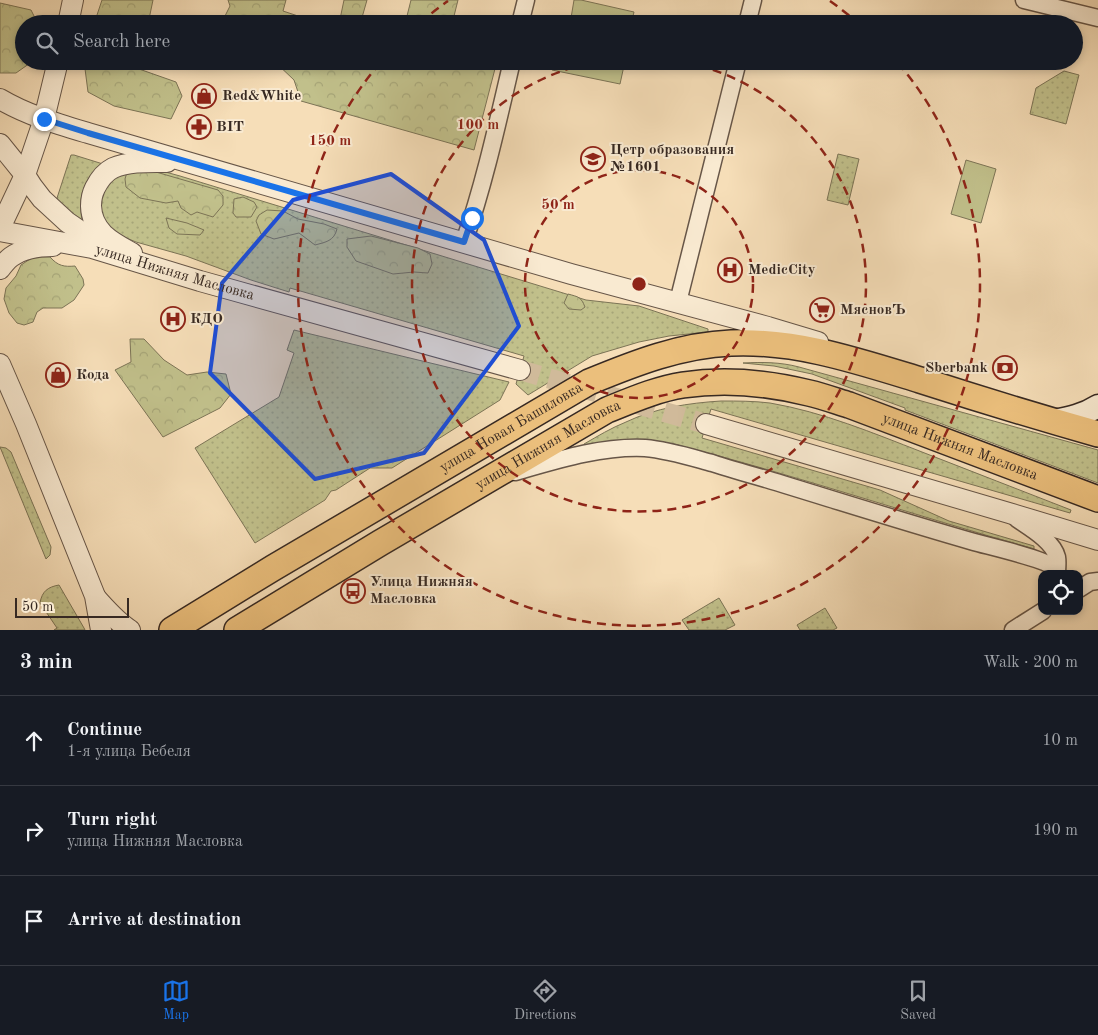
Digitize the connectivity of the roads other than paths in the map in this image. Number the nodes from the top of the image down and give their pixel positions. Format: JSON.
{"nodes":[{"id":1,"x":73,"y":0,"type":"edge"},
{"id":2,"x":526,"y":0,"type":"edge"},
{"id":3,"x":753,"y":0,"type":"edge"},
{"id":4,"x":1024,"y":0,"type":"edge"},
{"id":5,"x":70,"y":15,"type":"edge"},
{"id":6,"x":522,"y":15,"type":"edge"},
{"id":7,"x":749,"y":15,"type":"edge"},
{"id":8,"x":1098,"y":18,"type":"edge"},
{"id":9,"x":56,"y":70,"type":"edge"},
{"id":10,"x":510,"y":70,"type":"edge"},
{"id":11,"x":736,"y":70,"type":"edge"},
{"id":12,"x":0,"y":99,"type":"edge"},
{"id":13,"x":44,"y":119,"type":"junction"},
{"id":14,"x":0,"y":144,"type":"edge"},
{"id":15,"x":186,"y":162,"type":"junction"},
{"id":16,"x":25,"y":175,"type":"junction"},
{"id":17,"x":0,"y":229,"type":"edge"},
{"id":18,"x":464,"y":242,"type":"junction"},
{"id":19,"x":92,"y":248,"type":"junction"},
{"id":20,"x":114,"y":254,"type":"junction"},
{"id":21,"x":160,"y":268,"type":"junction"},
{"id":22,"x":0,"y":269,"type":"edge"},
{"id":23,"x":678,"y":302,"type":"junction"},
{"id":24,"x":0,"y":364,"type":"edge"},
{"id":25,"x":885,"y":369,"type":"junction"},
{"id":26,"x":520,"y":370,"type":"tunnel mouth"},
{"id":27,"x":1098,"y":406,"type":"edge"},
{"id":28,"x":1053,"y":421,"type":"junction"},
{"id":29,"x":706,"y":424,"type":"tunnel mouth"},
{"id":30,"x":1098,"y":434,"type":"edge"},
{"id":31,"x":484,"y":482,"type":"junction"},
{"id":32,"x":1098,"y":498,"type":"edge"},
{"id":33,"x":1009,"y":513,"type":"junction"},
{"id":34,"x":1098,"y":540,"type":"edge"},
{"id":35,"x":1055,"y":570,"type":"edge"},
{"id":36,"x":1057,"y":570,"type":"edge"},
{"id":37,"x":1098,"y":581,"type":"edge"},
{"id":38,"x":1083,"y":586,"type":"edge"},
{"id":39,"x":95,"y":596,"type":"junction"},
{"id":40,"x":1038,"y":609,"type":"edge"},
{"id":41,"x":1038,"y":614,"type":"edge"},
{"id":42,"x":1019,"y":626,"type":"edge"},
{"id":43,"x":101,"y":630,"type":"edge"},
{"id":44,"x":130,"y":630,"type":"edge"},
{"id":45,"x":172,"y":630,"type":"edge"},
{"id":46,"x":238,"y":630,"type":"edge"}],
"edges":[{"from":1,"to":5,"type":"street"},
{"from":2,"to":6,"type":"street"},
{"from":3,"to":7,"type":"street"},
{"from":4,"to":8,"type":"street"},
{"from":9,"to":13,"type":"street"},
{"from":10,"to":18,"type":"street"},
{"from":11,"to":23,"type":"street"},
{"from":12,"to":13,"type":"street"},
{"from":13,"to":15,"type":"street"},
{"from":13,"to":16,"type":"street"},
{"from":14,"to":16,"type":"street"},
{"from":15,"to":18,"type":"street"},
{"from":15,"to":21,"type":"street"},
{"from":16,"to":17,"type":"street"},
{"from":16,"to":20,"type":"street"},
{"from":17,"to":19,"type":"street","name":"улица Нижняя Масловка"},
{"from":18,"to":23,"type":"street"},
{"from":19,"to":20,"type":"street","name":"улица Нижняя Масловка"},
{"from":19,"to":22,"type":"street"},
{"from":20,"to":21,"type":"street","name":"улица Нижняя Масловка"},
{"from":21,"to":26,"type":"street","name":"улица Нижняя Масловка"},
{"from":23,"to":25,"type":"street"},
{"from":24,"to":39,"type":"street"},
{"from":25,"to":28,"type":"main road"},
{"from":25,"to":45,"type":"main road","name":"улица Новая Башиловка"},
{"from":27,"to":28,"type":"main road"},
{"from":28,"to":30,"type":"main road"},
{"from":29,"to":33,"type":"street","name":"улица Нижняя Масловка"},
{"from":31,"to":32,"type":"main road","name":"улица Нижняя Масловка"},
{"from":31,"to":35,"type":"street","name":"улица Нижняя Масловка"},
{"from":31,"to":46,"type":"main road"},
{"from":33,"to":34,"type":"street","name":"улица Нижняя Масловка"},
{"from":33,"to":36,"type":"street","name":"улица Нижняя Масловка"},
{"from":37,"to":38,"type":"street"},
{"from":39,"to":43,"type":"street"},
{"from":39,"to":44,"type":"street"},
{"from":40,"to":42,"type":"street"},
{"from":41,"to":42,"type":"street"}]}
